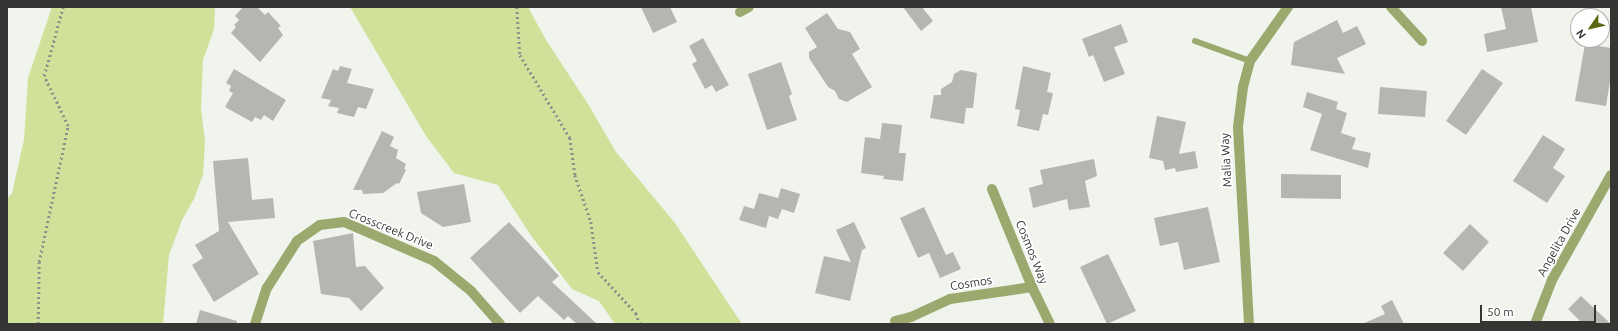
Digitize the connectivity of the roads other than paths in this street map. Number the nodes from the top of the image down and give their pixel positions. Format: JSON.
{"nodes":[{"id":1,"x":1288,"y":7,"type":"edge"},
{"id":2,"x":1391,"y":7,"type":"edge"},
{"id":3,"x":1195,"y":40,"type":"dead end"},
{"id":4,"x":1422,"y":41,"type":"dead end"},
{"id":5,"x":1250,"y":61,"type":"junction"},
{"id":6,"x":1611,"y":176,"type":"edge"},
{"id":7,"x":992,"y":189,"type":"dead end"},
{"id":8,"x":1032,"y":288,"type":"junction"},
{"id":9,"x":895,"y":321,"type":"dead end"},
{"id":10,"x":255,"y":324,"type":"edge"},
{"id":11,"x":500,"y":324,"type":"edge"},
{"id":12,"x":1050,"y":324,"type":"edge"},
{"id":13,"x":1249,"y":324,"type":"edge"},
{"id":14,"x":1536,"y":324,"type":"edge"}],
"edges":[{"from":1,"to":5,"type":"street","name":"Malia Way"},
{"from":2,"to":4,"type":"street"},
{"from":3,"to":5,"type":"lane"},
{"from":5,"to":13,"type":"street","name":"Malia Way"},
{"from":6,"to":14,"type":"street","name":"Angelita Drive"},
{"from":7,"to":8,"type":"street","name":"Cosmos Way"},
{"from":8,"to":9,"type":"street","name":"Cosmos"},
{"from":8,"to":12,"type":"street","name":"Cosmos Way"},
{"from":10,"to":11,"type":"street","name":"Crosscreek Drive"}]}
